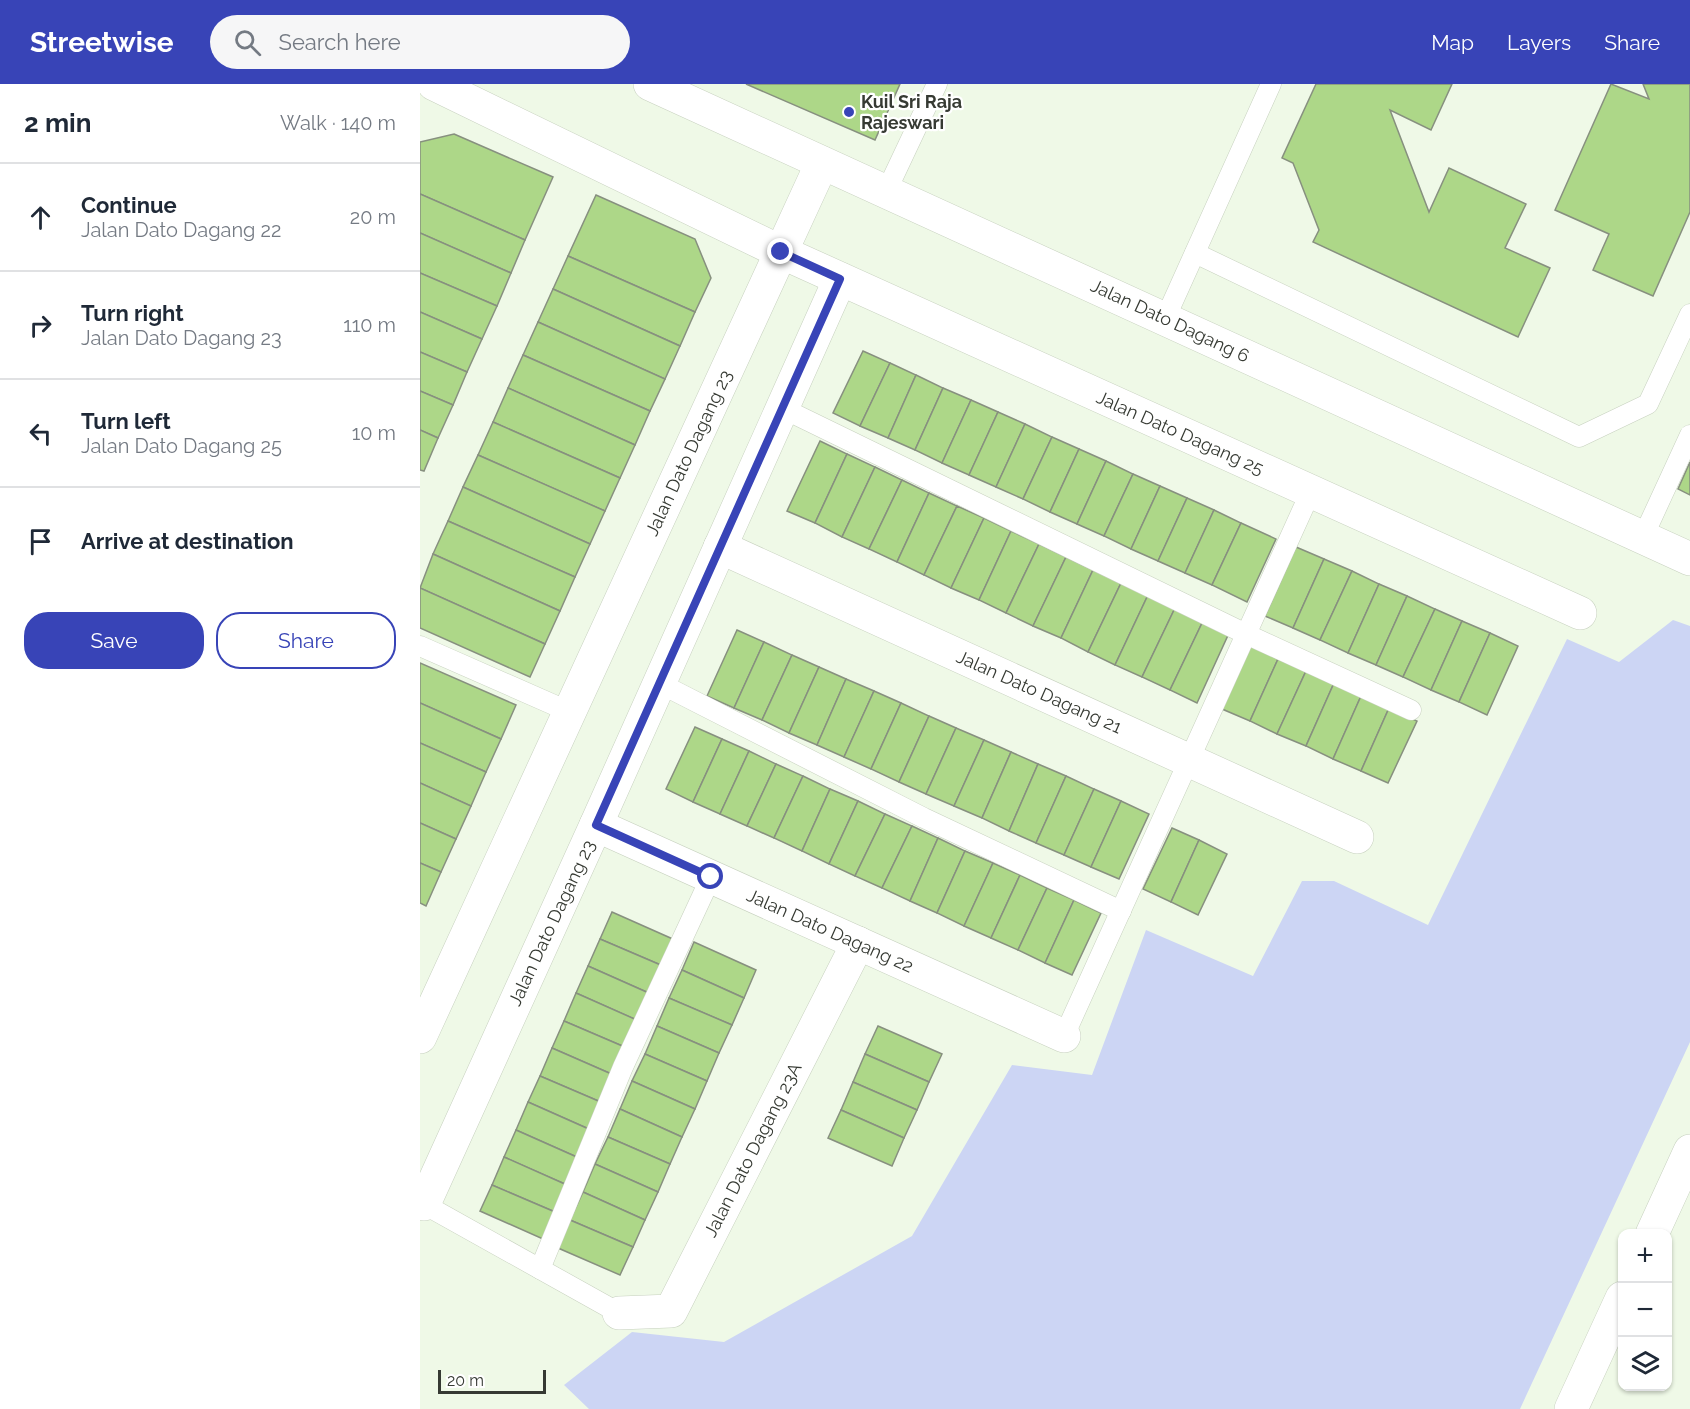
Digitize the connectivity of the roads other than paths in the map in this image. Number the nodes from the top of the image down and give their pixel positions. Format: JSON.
{"nodes":[{"id":1,"x":432,"y":84,"type":"edge"},
{"id":2,"x":650,"y":84,"type":"edge"},
{"id":3,"x":937,"y":84,"type":"edge"},
{"id":4,"x":1271,"y":84,"type":"edge"},
{"id":5,"x":420,"y":105,"type":"edge"},
{"id":6,"x":822,"y":163,"type":"junction"},
{"id":7,"x":886,"y":192,"type":"junction"},
{"id":8,"x":781,"y":252,"type":"junction"},
{"id":9,"x":1195,"y":253,"type":"junction"},
{"id":10,"x":840,"y":279,"type":"junction"},
{"id":11,"x":1690,"y":314,"type":"edge"},
{"id":12,"x":1165,"y":319,"type":"junction"},
{"id":13,"x":783,"y":408,"type":"junction"},
{"id":14,"x":1690,"y":435,"type":"edge"},
{"id":15,"x":1311,"y":491,"type":"junction"},
{"id":16,"x":1643,"y":537,"type":"junction"},
{"id":17,"x":720,"y":547,"type":"junction"},
{"id":18,"x":1690,"y":559,"type":"edge"},
{"id":19,"x":1580,"y":613,"type":"dead end"},
{"id":20,"x":1246,"y":634,"type":"junction"},
{"id":21,"x":420,"y":646,"type":"edge"},
{"id":22,"x":659,"y":683,"type":"junction"},
{"id":23,"x":1411,"y":710,"type":"dead end"},
{"id":24,"x":570,"y":712,"type":"junction"},
{"id":25,"x":1189,"y":760,"type":"junction"},
{"id":26,"x":596,"y":825,"type":"junction"},
{"id":27,"x":1357,"y":837,"type":"dead end"},
{"id":28,"x":711,"y":877,"type":"junction"},
{"id":29,"x":1121,"y":911,"type":"junction"},
{"id":30,"x":858,"y":944,"type":"junction"},
{"id":31,"x":1064,"y":1036,"type":"joint"},
{"id":32,"x":420,"y":1037,"type":"edge"},
{"id":33,"x":1690,"y":1151,"type":"edge"},
{"id":34,"x":422,"y":1203,"type":"edge"},
{"id":35,"x":1654,"y":1229,"type":"edge"},
{"id":36,"x":540,"y":1269,"type":"junction"},
{"id":37,"x":1618,"y":1309,"type":"edge"},
{"id":38,"x":619,"y":1313,"type":"joint"},
{"id":39,"x":1572,"y":1409,"type":"edge"}],
"edges":[{"from":1,"to":5,"type":"street"},
{"from":1,"to":8,"type":"street","name":"Jalan Dato Dagang 25"},
{"from":2,"to":6,"type":"street","name":"Jalan Dato Dagang 6"},
{"from":3,"to":7,"type":"lane"},
{"from":4,"to":9,"type":"lane"},
{"from":6,"to":7,"type":"street","name":"Jalan Dato Dagang 6"},
{"from":6,"to":8,"type":"street","name":"Jalan Dato Dagang 23"},
{"from":7,"to":12,"type":"street","name":"Jalan Dato Dagang 6"},
{"from":8,"to":10,"type":"street","name":"Jalan Dato Dagang 25"},
{"from":8,"to":24,"type":"street","name":"Jalan Dato Dagang 23"},
{"from":9,"to":11,"type":"lane"},
{"from":9,"to":12,"type":"lane"},
{"from":10,"to":13,"type":"street","name":"Jalan Dato Dagang 23"},
{"from":10,"to":15,"type":"street","name":"Jalan Dato Dagang 25"},
{"from":12,"to":16,"type":"street","name":"Jalan Dato Dagang 6"},
{"from":13,"to":17,"type":"street","name":"Jalan Dato Dagang 23"},
{"from":13,"to":20,"type":"lane"},
{"from":14,"to":16,"type":"lane"},
{"from":15,"to":19,"type":"street","name":"Jalan Dato Dagang 25"},
{"from":15,"to":20,"type":"lane"},
{"from":16,"to":18,"type":"street","name":"Jalan Dato Dagang 6"},
{"from":17,"to":22,"type":"street","name":"Jalan Dato Dagang 23"},
{"from":17,"to":25,"type":"street","name":"Jalan Dato Dagang 21"},
{"from":20,"to":23,"type":"lane"},
{"from":20,"to":25,"type":"lane"},
{"from":21,"to":24,"type":"lane"},
{"from":22,"to":26,"type":"street","name":"Jalan Dato Dagang 23"},
{"from":22,"to":29,"type":"lane"},
{"from":24,"to":32,"type":"street","name":"Jalan Dato Dagang 23"},
{"from":25,"to":27,"type":"street","name":"Jalan Dato Dagang 21"},
{"from":25,"to":29,"type":"lane"},
{"from":26,"to":28,"type":"street","name":"Jalan Dato Dagang 22"},
{"from":26,"to":34,"type":"street","name":"Jalan Dato Dagang 23"},
{"from":28,"to":30,"type":"street","name":"Jalan Dato Dagang 22"},
{"from":28,"to":36,"type":"lane"},
{"from":29,"to":31,"type":"lane"},
{"from":30,"to":31,"type":"street","name":"Jalan Dato Dagang 22"},
{"from":30,"to":38,"type":"street","name":"Jalan Dato Dagang 23A"},
{"from":33,"to":35,"type":"street"},
{"from":34,"to":36,"type":"lane"},
{"from":36,"to":38,"type":"lane"},
{"from":37,"to":39,"type":"street"}]}
